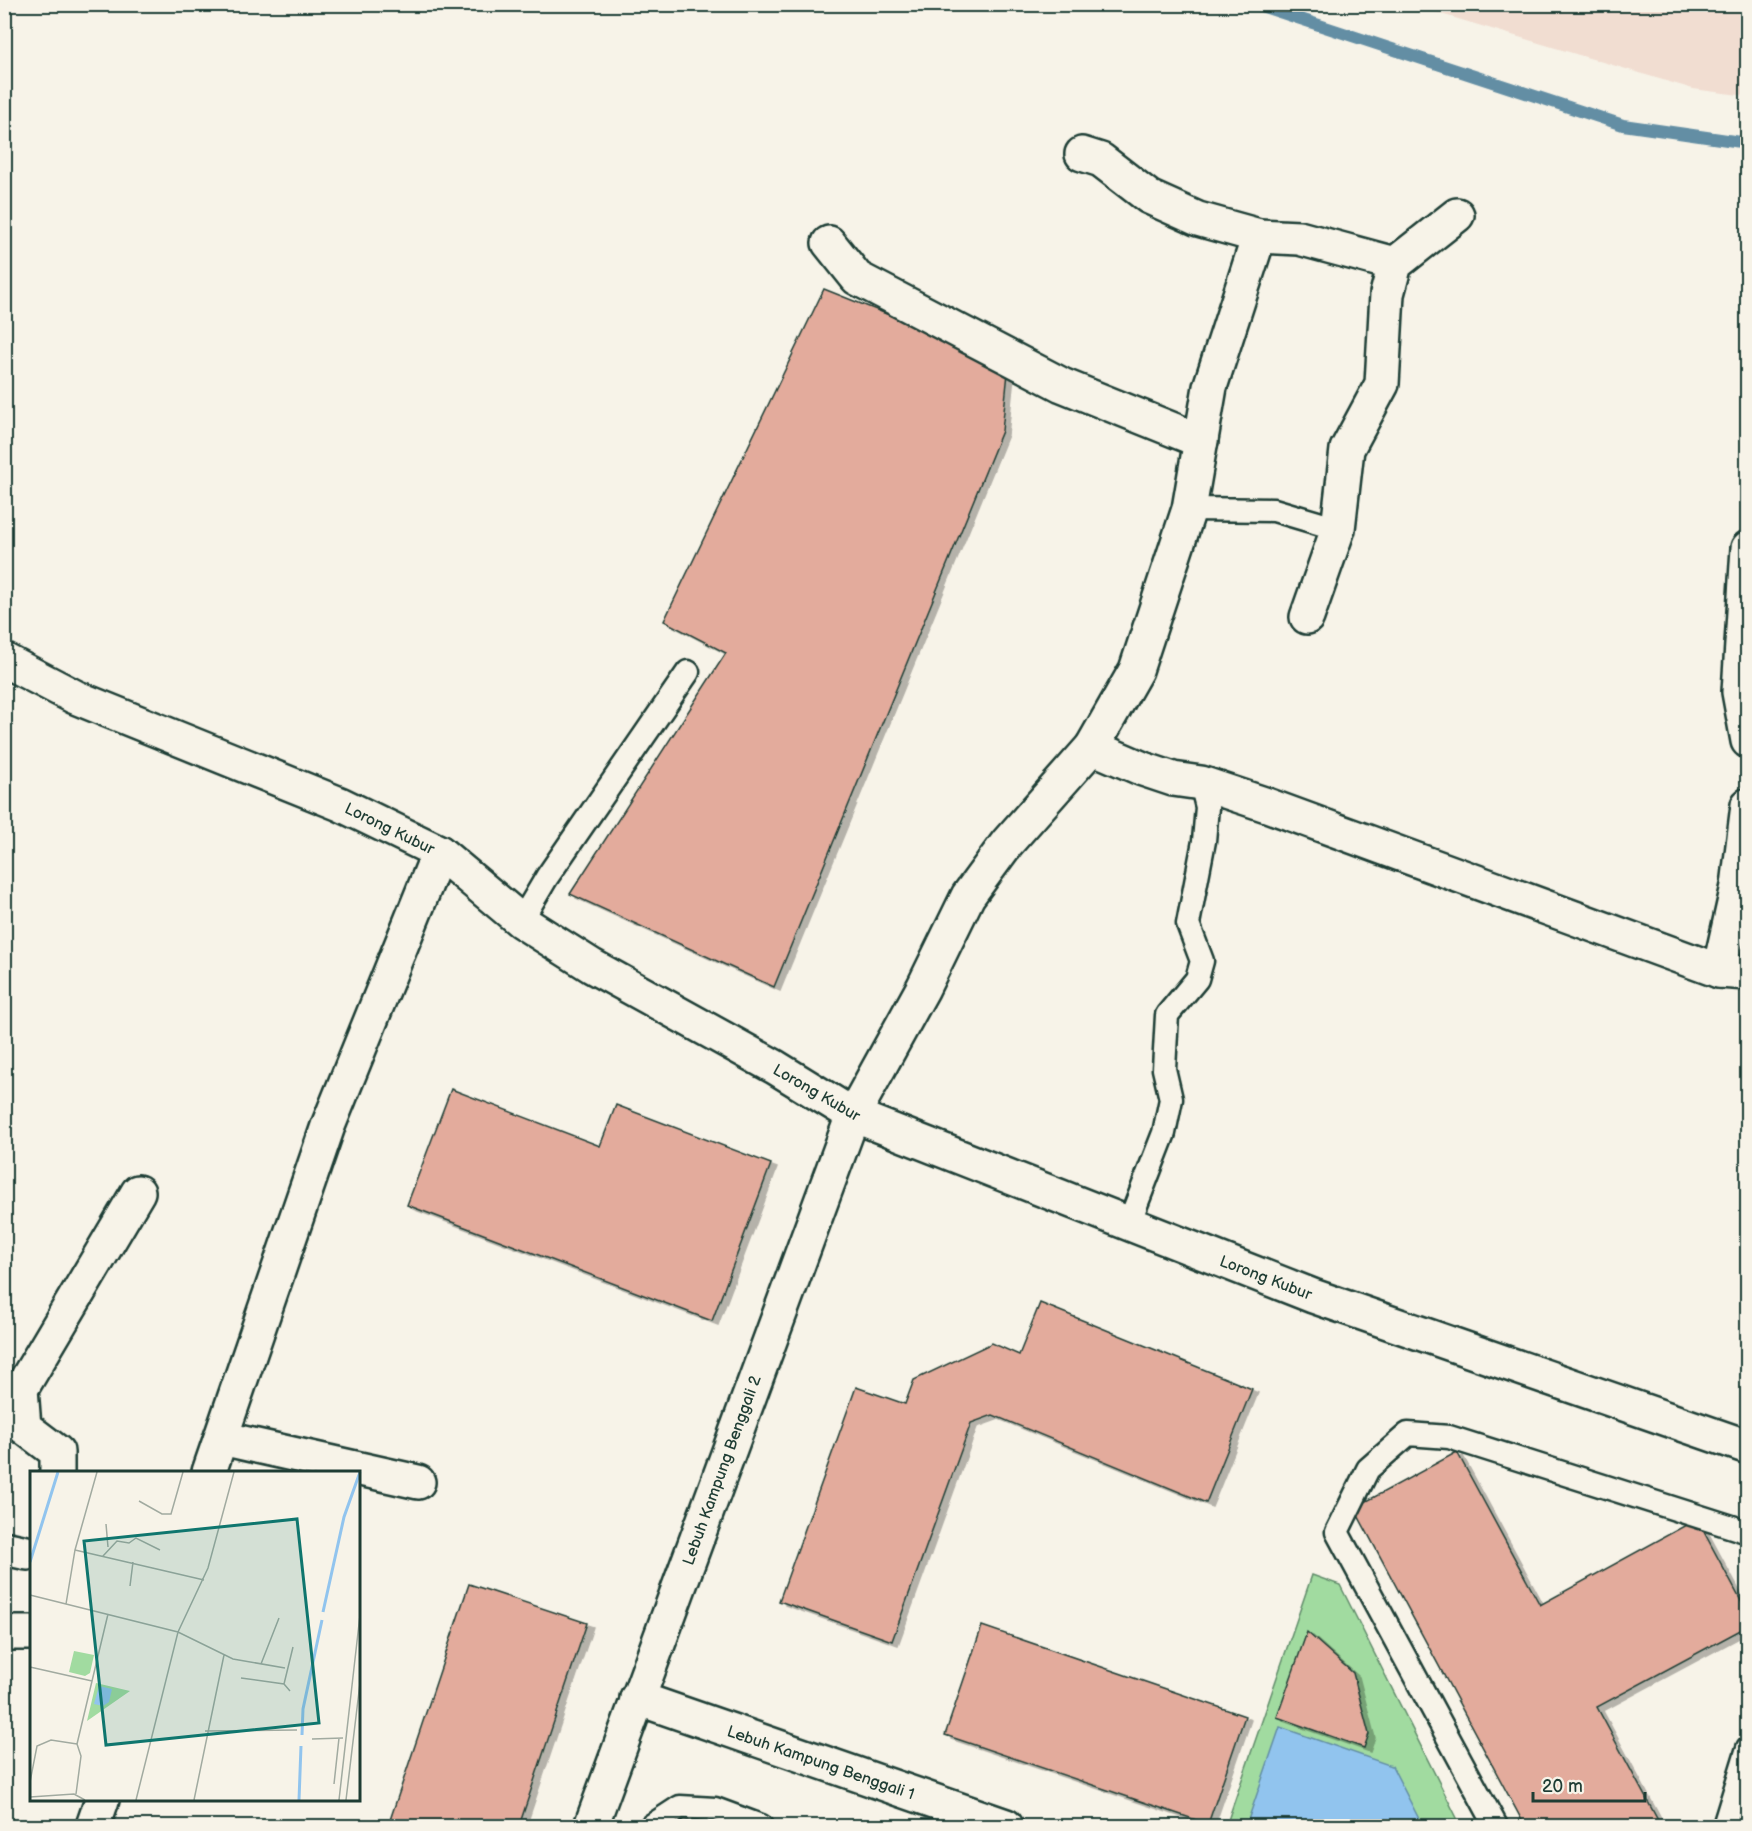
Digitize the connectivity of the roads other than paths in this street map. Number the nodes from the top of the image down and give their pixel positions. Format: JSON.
{"nodes":[{"id":1,"x":1082,"y":154,"type":"dead end"},
{"id":2,"x":1457,"y":215,"type":"dead end"},
{"id":3,"x":1259,"y":236,"type":"junction"},
{"id":4,"x":828,"y":243,"type":"dead end"},
{"id":5,"x":1395,"y":264,"type":"junction"},
{"id":6,"x":1201,"y":441,"type":"junction"},
{"id":7,"x":1189,"y":509,"type":"junction"},
{"id":8,"x":1338,"y":530,"type":"junction"},
{"id":9,"x":1748,"y":548,"type":"edge"},
{"id":10,"x":1307,"y":617,"type":"dead end"},
{"id":11,"x":4,"y":660,"type":"edge"},
{"id":12,"x":688,"y":672,"type":"dead end"},
{"id":13,"x":1748,"y":741,"type":"edge"},
{"id":14,"x":1092,"y":747,"type":"junction"},
{"id":15,"x":1201,"y":783,"type":"junction"},
{"id":16,"x":1748,"y":805,"type":"edge"},
{"id":17,"x":439,"y":852,"type":"junction"},
{"id":18,"x":521,"y":921,"type":"junction"},
{"id":19,"x":1733,"y":972,"type":"edge"},
{"id":20,"x":853,"y":1115,"type":"junction"},
{"id":21,"x":138,"y":1192,"type":"dead end"},
{"id":22,"x":1129,"y":1223,"type":"junction"},
{"id":23,"x":221,"y":1438,"type":"junction"},
{"id":24,"x":1745,"y":1440,"type":"edge"},
{"id":25,"x":57,"y":1471,"type":"edge"},
{"id":26,"x":210,"y":1471,"type":"edge"},
{"id":27,"x":418,"y":1482,"type":"dead end"},
{"id":28,"x":1748,"y":1532,"type":"edge"},
{"id":29,"x":30,"y":1633,"type":"edge"},
{"id":30,"x":4,"y":1634,"type":"edge"},
{"id":31,"x":637,"y":1698,"type":"junction"},
{"id":32,"x":1748,"y":1748,"type":"edge"},
{"id":33,"x":102,"y":1801,"type":"edge"},
{"id":34,"x":93,"y":1827,"type":"edge"},
{"id":35,"x":591,"y":1827,"type":"edge"},
{"id":36,"x":651,"y":1827,"type":"edge"},
{"id":37,"x":761,"y":1827,"type":"edge"},
{"id":38,"x":1006,"y":1827,"type":"edge"},
{"id":39,"x":1496,"y":1827,"type":"edge"},
{"id":40,"x":1724,"y":1827,"type":"edge"}],
"edges":[{"from":1,"to":3,"type":"street"},
{"from":2,"to":5,"type":"street"},
{"from":3,"to":5,"type":"street"},
{"from":3,"to":6,"type":"street","name":"Lebuh Kampung Benggali 2"},
{"from":4,"to":6,"type":"street"},
{"from":5,"to":8,"type":"street"},
{"from":6,"to":7,"type":"street","name":"Lebuh Kampung Benggali 2"},
{"from":7,"to":8,"type":"lane"},
{"from":7,"to":14,"type":"street","name":"Lebuh Kampung Benggali 2"},
{"from":8,"to":10,"type":"street"},
{"from":9,"to":13,"type":"street"},
{"from":11,"to":17,"type":"street","name":"Lorong Kubur"},
{"from":12,"to":18,"type":"lane"},
{"from":14,"to":15,"type":"street"},
{"from":14,"to":20,"type":"street","name":"Lebuh Kampung Benggali 2"},
{"from":15,"to":19,"type":"street"},
{"from":15,"to":22,"type":"lane"},
{"from":16,"to":19,"type":"street"},
{"from":17,"to":18,"type":"street","name":"Lorong Kubur"},
{"from":17,"to":23,"type":"street"},
{"from":18,"to":20,"type":"street","name":"Lorong Kubur"},
{"from":20,"to":22,"type":"street","name":"Lorong Kubur"},
{"from":20,"to":31,"type":"street","name":"Lebuh Kampung Benggali 2"},
{"from":21,"to":25,"type":"street"},
{"from":22,"to":24,"type":"street","name":"Lorong Kubur"},
{"from":23,"to":26,"type":"street"},
{"from":23,"to":27,"type":"street"},
{"from":28,"to":39,"type":"lane"},
{"from":29,"to":30,"type":"street"},
{"from":31,"to":35,"type":"street","name":"Lebuh Kampung Benggali 2"},
{"from":31,"to":38,"type":"street","name":"Lebuh Kampung Benggali 1"},
{"from":32,"to":40,"type":"lane"},
{"from":33,"to":34,"type":"street"},
{"from":36,"to":37,"type":"lane"}]}
